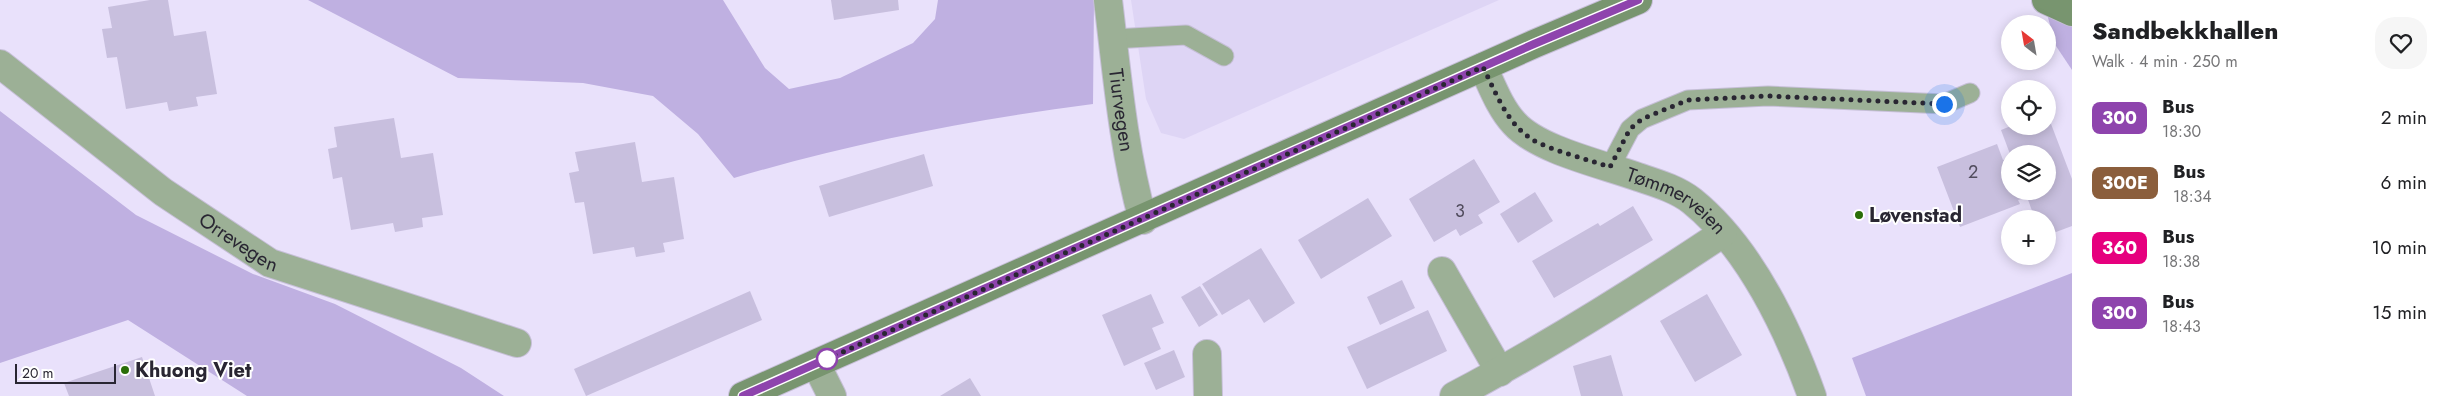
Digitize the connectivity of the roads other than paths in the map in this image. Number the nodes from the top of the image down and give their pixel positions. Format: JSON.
{"nodes":[{"id":1,"x":1108,"y":0,"type":"edge"},
{"id":2,"x":1638,"y":0,"type":"edge"},
{"id":3,"x":2046,"y":0,"type":"edge"},
{"id":4,"x":2072,"y":12,"type":"edge"},
{"id":5,"x":1113,"y":39,"type":"junction"},
{"id":6,"x":1224,"y":56,"type":"dead end"},
{"id":7,"x":0,"y":64,"type":"edge"},
{"id":8,"x":1483,"y":67,"type":"junction"},
{"id":9,"x":1970,"y":93,"type":"dead end"},
{"id":10,"x":1610,"y":167,"type":"junction"},
{"id":11,"x":1143,"y":220,"type":"junction"},
{"id":12,"x":1724,"y":233,"type":"junction"},
{"id":13,"x":1442,"y":271,"type":"dead end"},
{"id":14,"x":517,"y":342,"type":"dead end"},
{"id":15,"x":1207,"y":354,"type":"dead end"},
{"id":16,"x":816,"y":364,"type":"junction"},
{"id":17,"x":1500,"y":372,"type":"junction"},
{"id":18,"x":743,"y":396,"type":"edge"},
{"id":19,"x":832,"y":396,"type":"edge"},
{"id":20,"x":1208,"y":396,"type":"edge"},
{"id":21,"x":1454,"y":396,"type":"edge"},
{"id":22,"x":1812,"y":396,"type":"edge"}],
"edges":[{"from":1,"to":5,"type":"street","name":"Tiurvegen"},
{"from":2,"to":8,"type":"main road"},
{"from":3,"to":4,"type":"main road"},
{"from":5,"to":6,"type":"lane"},
{"from":5,"to":11,"type":"street","name":"Tiurvegen"},
{"from":7,"to":14,"type":"street","name":"Orrevegen"},
{"from":8,"to":10,"type":"street","name":"Tømmerveien"},
{"from":8,"to":11,"type":"main road"},
{"from":9,"to":10,"type":"lane"},
{"from":10,"to":12,"type":"street","name":"Tømmerveien"},
{"from":11,"to":16,"type":"main road"},
{"from":12,"to":17,"type":"street"},
{"from":12,"to":22,"type":"street","name":"Tømmerveien"},
{"from":13,"to":17,"type":"street"},
{"from":15,"to":20,"type":"street"},
{"from":16,"to":18,"type":"main road"},
{"from":16,"to":19,"type":"street"},
{"from":17,"to":21,"type":"street"}]}
